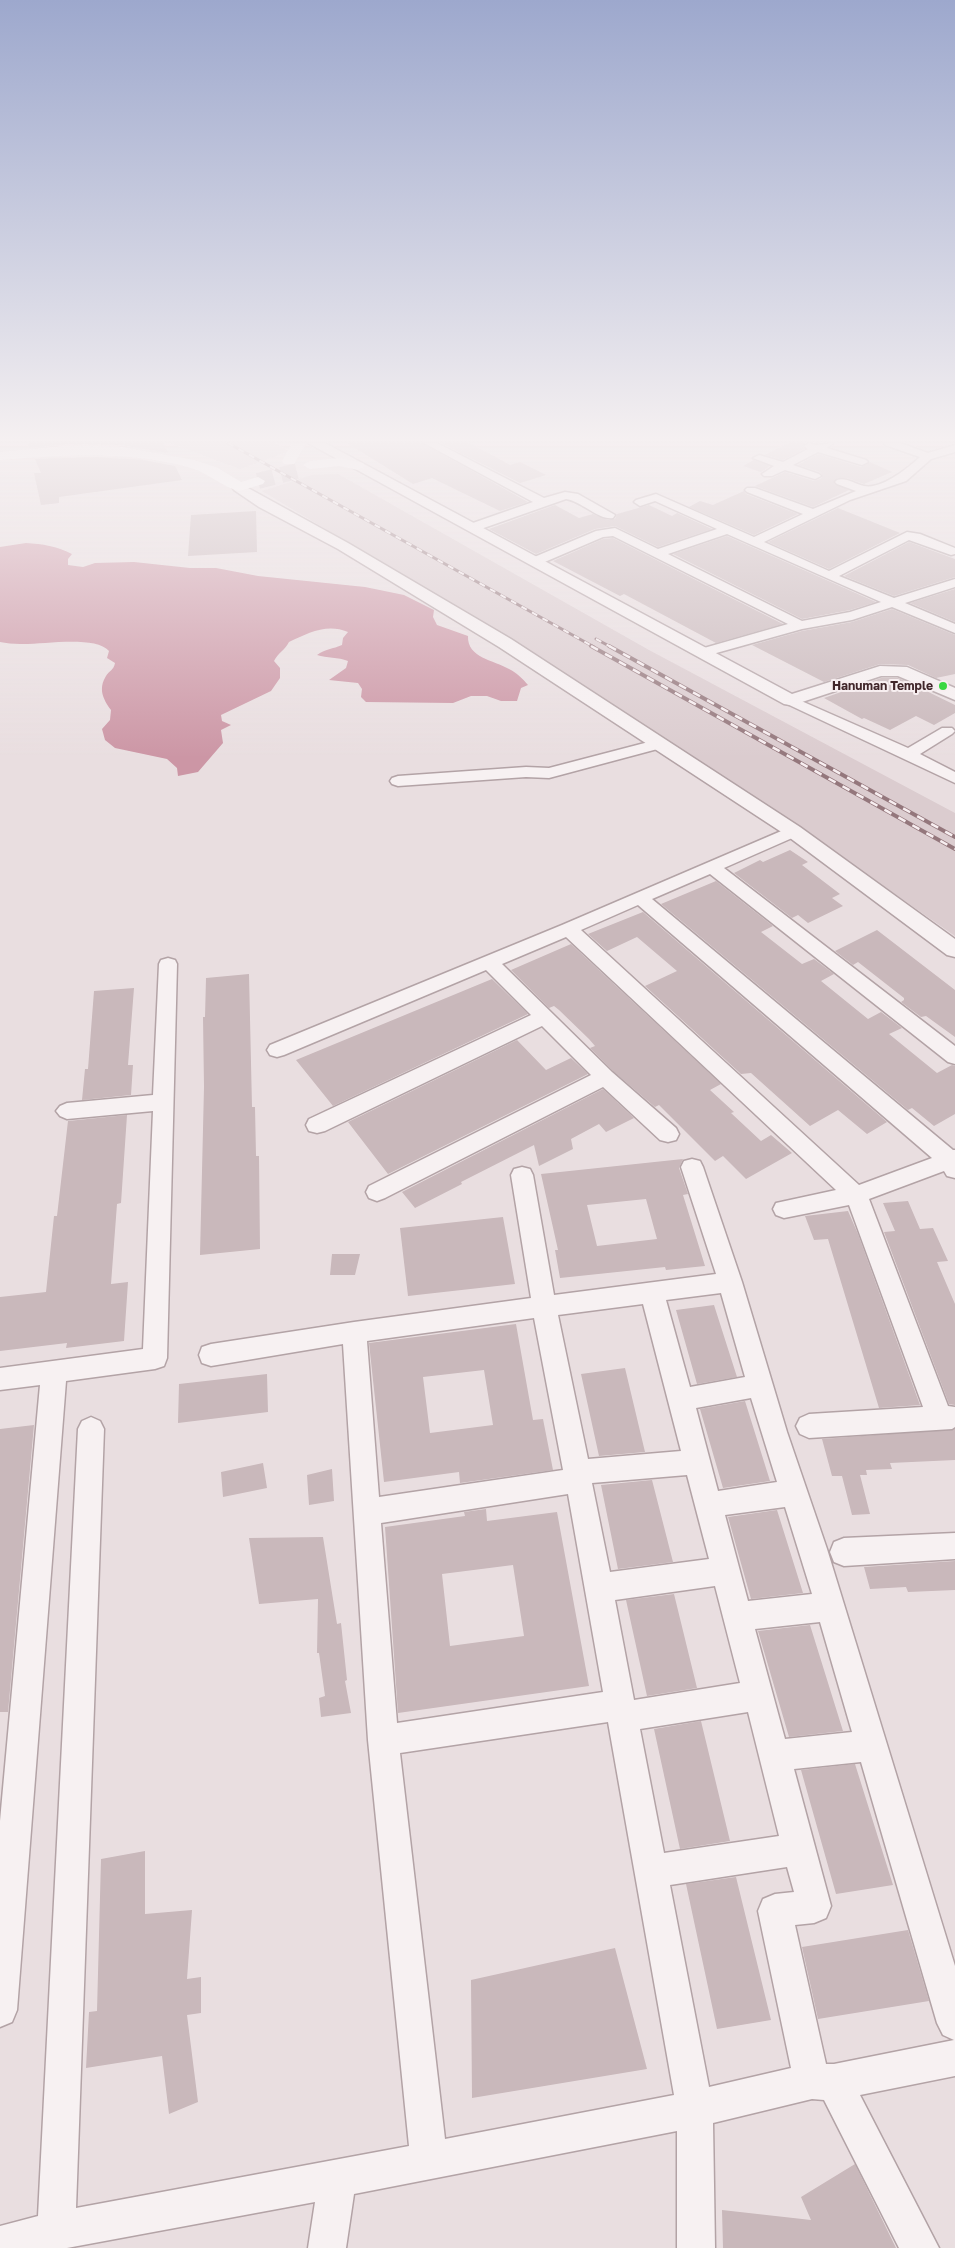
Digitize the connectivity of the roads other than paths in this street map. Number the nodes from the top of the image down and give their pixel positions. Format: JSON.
{"nodes":[{"id":1,"x":343,"y":548,"type":"edge"},
{"id":2,"x":512,"y":548,"type":"edge"},
{"id":3,"x":568,"y":548,"type":"edge"},
{"id":4,"x":647,"y":548,"type":"edge"},
{"id":5,"x":673,"y":548,"type":"edge"},
{"id":6,"x":767,"y":548,"type":"edge"},
{"id":7,"x":884,"y":548,"type":"edge"},
{"id":8,"x":945,"y":548,"type":"edge"},
{"id":9,"x":951,"y":550,"type":"dead end"},
{"id":10,"x":657,"y":553,"type":"junction"},
{"id":11,"x":536,"y":561,"type":"junction"},
{"id":12,"x":830,"y":576,"type":"junction"},
{"id":13,"x":955,"y":583,"type":"edge"},
{"id":14,"x":895,"y":603,"type":"junction"},
{"id":15,"x":800,"y":626,"type":"junction"},
{"id":16,"x":955,"y":629,"type":"edge"},
{"id":17,"x":702,"y":653,"type":"junction"},
{"id":18,"x":953,"y":692,"type":"edge"},
{"id":19,"x":790,"y":700,"type":"junction"},
{"id":20,"x":948,"y":731,"type":"dead end"},
{"id":21,"x":660,"y":744,"type":"junction"},
{"id":22,"x":909,"y":754,"type":"junction"},
{"id":23,"x":955,"y":778,"type":"edge"},
{"id":24,"x":398,"y":781,"type":"dead end"},
{"id":25,"x":793,"y":831,"type":"junction"},
{"id":26,"x":712,"y":867,"type":"junction"},
{"id":27,"x":640,"y":898,"type":"junction"},
{"id":28,"x":568,"y":928,"type":"junction"},
{"id":29,"x":955,"y":950,"type":"edge"},
{"id":30,"x":489,"y":962,"type":"junction"},
{"id":31,"x":168,"y":964,"type":"dead end"},
{"id":32,"x":545,"y":1016,"type":"junction"},
{"id":33,"x":277,"y":1050,"type":"dead end"},
{"id":34,"x":955,"y":1057,"type":"edge"},
{"id":35,"x":605,"y":1077,"type":"junction"},
{"id":36,"x":162,"y":1102,"type":"junction"},
{"id":37,"x":67,"y":1111,"type":"dead end"},
{"id":38,"x":317,"y":1125,"type":"dead end"},
{"id":39,"x":668,"y":1134,"type":"dead end"},
{"id":40,"x":954,"y":1163,"type":"edge"},
{"id":41,"x":692,"y":1167,"type":"dead end"},
{"id":42,"x":522,"y":1175,"type":"dead end"},
{"id":43,"x":376,"y":1192,"type":"dead end"},
{"id":44,"x":856,"y":1195,"type":"junction"},
{"id":45,"x":784,"y":1209,"type":"dead end"},
{"id":46,"x":730,"y":1282,"type":"junction"},
{"id":47,"x":652,"y":1292,"type":"junction"},
{"id":48,"x":544,"y":1307,"type":"junction"},
{"id":49,"x":354,"y":1332,"type":"junction"},
{"id":50,"x":211,"y":1355,"type":"dead end"},
{"id":51,"x":54,"y":1371,"type":"junction"},
{"id":52,"x":0,"y":1379,"type":"edge"},
{"id":53,"x":760,"y":1386,"type":"junction"},
{"id":54,"x":680,"y":1400,"type":"junction"},
{"id":55,"x":948,"y":1417,"type":"edge"},
{"id":56,"x":810,"y":1426,"type":"dead end"},
{"id":57,"x":91,"y":1429,"type":"dead end"},
{"id":58,"x":697,"y":1462,"type":"junction"},
{"id":59,"x":578,"y":1476,"type":"junction"},
{"id":60,"x":793,"y":1493,"type":"junction"},
{"id":61,"x":708,"y":1505,"type":"junction"},
{"id":62,"x":367,"y":1512,"type":"junction"},
{"id":63,"x":955,"y":1546,"type":"edge"},
{"id":64,"x":844,"y":1552,"type":"dead end"},
{"id":65,"x":725,"y":1571,"type":"junction"},
{"id":66,"x":598,"y":1588,"type":"junction"},
{"id":67,"x":830,"y":1608,"type":"junction"},
{"id":68,"x":737,"y":1616,"type":"junction"},
{"id":69,"x":758,"y":1695,"type":"junction"},
{"id":70,"x":621,"y":1711,"type":"junction"},
{"id":71,"x":384,"y":1740,"type":"junction"},
{"id":72,"x":872,"y":1745,"type":"junction"},
{"id":73,"x":774,"y":1756,"type":"junction"},
{"id":74,"x":799,"y":1849,"type":"junction"},
{"id":75,"x":651,"y":1871,"type":"junction"},
{"id":76,"x":0,"y":2010,"type":"edge"},
{"id":77,"x":955,"y":2023,"type":"edge"},
{"id":78,"x":955,"y":2058,"type":"edge"},
{"id":79,"x":823,"y":2081,"type":"junction"},
{"id":80,"x":694,"y":2109,"type":"junction"},
{"id":81,"x":429,"y":2161,"type":"junction"},
{"id":82,"x":338,"y":2179,"type":"junction"},
{"id":83,"x":56,"y":2231,"type":"junction"},
{"id":84,"x":0,"y":2245,"type":"edge"},
{"id":85,"x":328,"y":2248,"type":"edge"},
{"id":86,"x":696,"y":2248,"type":"edge"},
{"id":87,"x":920,"y":2248,"type":"edge"}],
"edges":[{"from":1,"to":21,"type":"street"},
{"from":2,"to":11,"type":"street"},
{"from":3,"to":11,"type":"street"},
{"from":4,"to":10,"type":"street"},
{"from":5,"to":10,"type":"street"},
{"from":6,"to":12,"type":"street"},
{"from":7,"to":12,"type":"street"},
{"from":8,"to":9,"type":"street"},
{"from":10,"to":15,"type":"street"},
{"from":11,"to":17,"type":"street"},
{"from":12,"to":14,"type":"street"},
{"from":13,"to":14,"type":"street"},
{"from":14,"to":15,"type":"street"},
{"from":14,"to":16,"type":"street"},
{"from":15,"to":17,"type":"street"},
{"from":17,"to":19,"type":"street"},
{"from":18,"to":19,"type":"street"},
{"from":19,"to":22,"type":"street"},
{"from":20,"to":22,"type":"street"},
{"from":21,"to":24,"type":"street"},
{"from":21,"to":25,"type":"street"},
{"from":22,"to":23,"type":"street"},
{"from":25,"to":26,"type":"street"},
{"from":25,"to":29,"type":"street"},
{"from":26,"to":27,"type":"street"},
{"from":26,"to":34,"type":"street"},
{"from":27,"to":28,"type":"street"},
{"from":27,"to":40,"type":"street"},
{"from":28,"to":30,"type":"street"},
{"from":28,"to":44,"type":"street"},
{"from":30,"to":32,"type":"street"},
{"from":30,"to":33,"type":"street"},
{"from":31,"to":36,"type":"street"},
{"from":32,"to":35,"type":"street"},
{"from":32,"to":38,"type":"street"},
{"from":35,"to":39,"type":"street"},
{"from":35,"to":43,"type":"street"},
{"from":36,"to":37,"type":"street"},
{"from":36,"to":51,"type":"street"},
{"from":40,"to":44,"type":"street"},
{"from":41,"to":46,"type":"street"},
{"from":42,"to":48,"type":"street"},
{"from":44,"to":45,"type":"street"},
{"from":44,"to":55,"type":"street"},
{"from":46,"to":47,"type":"street"},
{"from":46,"to":53,"type":"street"},
{"from":47,"to":48,"type":"street"},
{"from":47,"to":54,"type":"street"},
{"from":48,"to":49,"type":"street"},
{"from":48,"to":59,"type":"street"},
{"from":49,"to":50,"type":"street"},
{"from":49,"to":62,"type":"street"},
{"from":51,"to":52,"type":"street"},
{"from":51,"to":76,"type":"street"},
{"from":53,"to":54,"type":"street"},
{"from":53,"to":60,"type":"street"},
{"from":54,"to":58,"type":"street"},
{"from":55,"to":56,"type":"street"},
{"from":57,"to":83,"type":"street"},
{"from":58,"to":59,"type":"street"},
{"from":58,"to":61,"type":"street"},
{"from":59,"to":62,"type":"street"},
{"from":59,"to":66,"type":"street"},
{"from":60,"to":61,"type":"street"},
{"from":60,"to":67,"type":"street"},
{"from":61,"to":65,"type":"street"},
{"from":62,"to":71,"type":"street"},
{"from":63,"to":64,"type":"street"},
{"from":65,"to":66,"type":"street"},
{"from":65,"to":68,"type":"street"},
{"from":66,"to":70,"type":"street"},
{"from":67,"to":68,"type":"street"},
{"from":67,"to":72,"type":"street"},
{"from":68,"to":69,"type":"street"},
{"from":69,"to":70,"type":"street"},
{"from":69,"to":73,"type":"street"},
{"from":70,"to":71,"type":"street"},
{"from":70,"to":75,"type":"street"},
{"from":71,"to":81,"type":"street"},
{"from":72,"to":73,"type":"street"},
{"from":72,"to":77,"type":"street"},
{"from":73,"to":74,"type":"street"},
{"from":74,"to":75,"type":"street"},
{"from":74,"to":79,"type":"street"},
{"from":75,"to":80,"type":"street"},
{"from":78,"to":79,"type":"street"},
{"from":79,"to":80,"type":"street"},
{"from":79,"to":87,"type":"street"},
{"from":80,"to":81,"type":"street"},
{"from":80,"to":86,"type":"street"},
{"from":81,"to":82,"type":"street"},
{"from":82,"to":83,"type":"street"},
{"from":82,"to":85,"type":"street"},
{"from":83,"to":84,"type":"street"}]}
